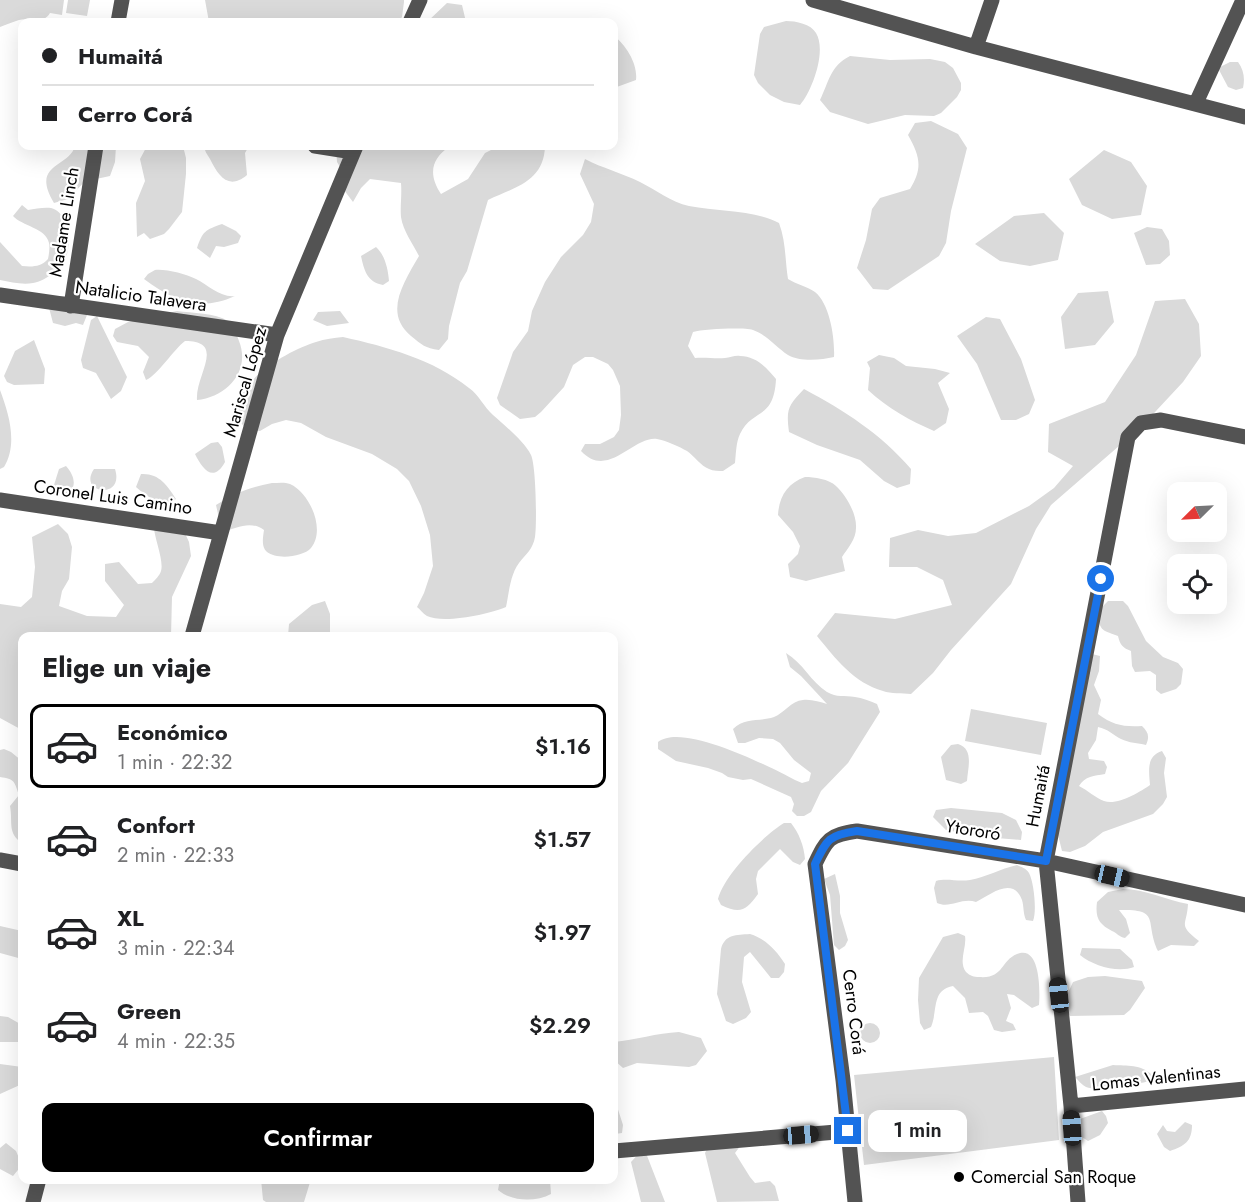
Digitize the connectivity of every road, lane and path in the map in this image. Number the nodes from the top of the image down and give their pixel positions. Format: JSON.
{"nodes":[{"id":1,"x":122,"y":0,"type":"edge"},
{"id":2,"x":420,"y":0,"type":"edge"},
{"id":3,"x":813,"y":0,"type":"edge"},
{"id":4,"x":992,"y":0,"type":"edge"},
{"id":5,"x":1243,"y":0,"type":"edge"},
{"id":6,"x":119,"y":18,"type":"edge"},
{"id":7,"x":412,"y":18,"type":"edge"},
{"id":8,"x":976,"y":47,"type":"junction"},
{"id":9,"x":1196,"y":103,"type":"junction"},
{"id":10,"x":1245,"y":117,"type":"edge"},
{"id":11,"x":95,"y":150,"type":"edge"},
{"id":12,"x":355,"y":150,"type":"edge"},
{"id":13,"x":0,"y":295,"type":"edge"},
{"id":14,"x":71,"y":306,"type":"junction"},
{"id":15,"x":277,"y":335,"type":"junction"},
{"id":16,"x":1245,"y":437,"type":"edge"},
{"id":17,"x":0,"y":500,"type":"edge"},
{"id":18,"x":221,"y":533,"type":"junction"},
{"id":19,"x":193,"y":632,"type":"edge"},
{"id":20,"x":836,"y":834,"type":"joint"},
{"id":21,"x":0,"y":860,"type":"edge"},
{"id":22,"x":1046,"y":861,"type":"junction"},
{"id":23,"x":18,"y":863,"type":"edge"},
{"id":24,"x":1245,"y":905,"type":"edge"},
{"id":25,"x":1245,"y":1089,"type":"edge"},
{"id":26,"x":1071,"y":1106,"type":"junction"},
{"id":27,"x":848,"y":1131,"type":"junction"},
{"id":28,"x":618,"y":1151,"type":"edge"},
{"id":29,"x":38,"y":1184,"type":"edge"},
{"id":30,"x":33,"y":1202,"type":"edge"},
{"id":31,"x":855,"y":1202,"type":"edge"},
{"id":32,"x":1078,"y":1202,"type":"edge"}],
"edges":[{"from":1,"to":6,"type":"street"},
{"from":2,"to":7,"type":"street"},
{"from":3,"to":8,"type":"street"},
{"from":4,"to":8,"type":"street"},
{"from":5,"to":9,"type":"street"},
{"from":8,"to":9,"type":"street"},
{"from":9,"to":10,"type":"street"},
{"from":11,"to":14,"type":"street","name":"Madame Linch"},
{"from":12,"to":15,"type":"street","name":"Mariscal López"},
{"from":13,"to":14,"type":"street","name":"Natalicio Talavera"},
{"from":14,"to":15,"type":"street","name":"Natalicio Talavera"},
{"from":15,"to":18,"type":"street","name":"Mariscal López"},
{"from":16,"to":22,"type":"street","name":"Humaitá"},
{"from":17,"to":18,"type":"street","name":"Coronel Luis Camino"},
{"from":18,"to":19,"type":"street","name":"Mariscal López"},
{"from":20,"to":22,"type":"street","name":"Ytororó"},
{"from":20,"to":27,"type":"street","name":"Cerro Corá"},
{"from":21,"to":23,"type":"street"},
{"from":22,"to":24,"type":"street","name":"Ytororó"},
{"from":22,"to":26,"type":"street","name":"Humaitá"},
{"from":25,"to":26,"type":"street","name":"Lomas Valentinas"},
{"from":26,"to":32,"type":"street","name":"Humaitá"},
{"from":27,"to":28,"type":"street"},
{"from":27,"to":31,"type":"street","name":"Cerro Corá"},
{"from":29,"to":30,"type":"street"}]}
